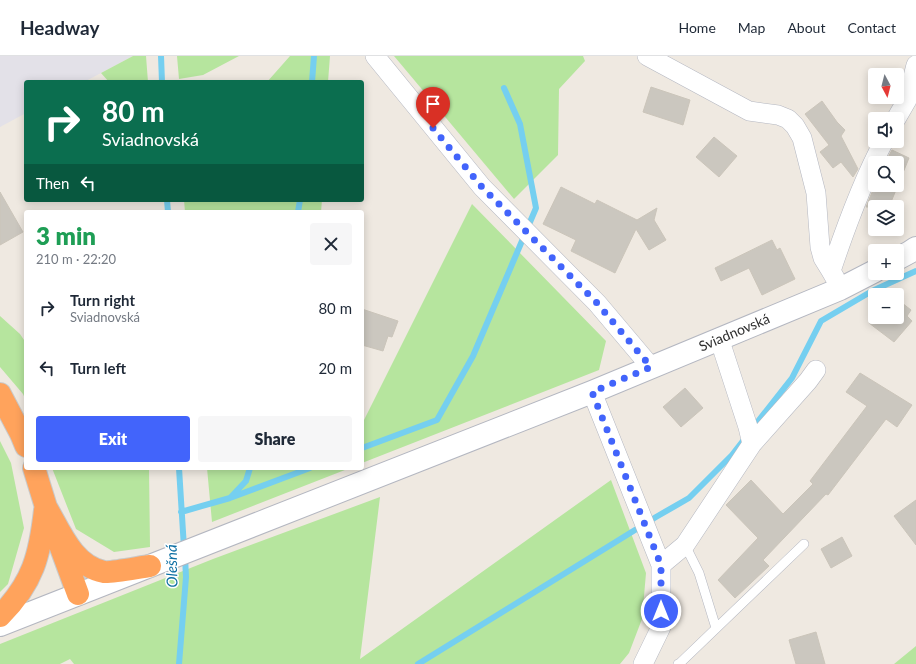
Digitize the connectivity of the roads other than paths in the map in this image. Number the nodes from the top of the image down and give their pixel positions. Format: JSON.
{"nodes":[{"id":1,"x":374,"y":56,"type":"edge"},
{"id":2,"x":647,"y":56,"type":"edge"},
{"id":3,"x":916,"y":65,"type":"edge"},
{"id":4,"x":900,"y":112,"type":"edge"},
{"id":5,"x":880,"y":148,"type":"edge"},
{"id":6,"x":916,"y":248,"type":"edge"},
{"id":7,"x":904,"y":255,"type":"edge"},
{"id":8,"x":868,"y":272,"type":"edge"},
{"id":9,"x":836,"y":280,"type":"junction"},
{"id":10,"x":719,"y":338,"type":"junction"},
{"id":11,"x":651,"y":367,"type":"junction"},
{"id":12,"x":816,"y":370,"type":"dead end"},
{"id":13,"x":592,"y":392,"type":"junction"},
{"id":14,"x":0,"y":394,"type":"edge"},
{"id":15,"x":751,"y":436,"type":"junction"},
{"id":16,"x":24,"y":441,"type":"edge"},
{"id":17,"x":35,"y":470,"type":"edge"},
{"id":18,"x":46,"y":507,"type":"junction"},
{"id":19,"x":804,"y":544,"type":"dead end"},
{"id":20,"x":685,"y":545,"type":"junction"},
{"id":21,"x":661,"y":565,"type":"junction"},
{"id":22,"x":150,"y":566,"type":"junction"},
{"id":23,"x":78,"y":594,"type":"junction"},
{"id":24,"x":0,"y":616,"type":"edge"},
{"id":25,"x":0,"y":625,"type":"edge"},
{"id":26,"x":716,"y":628,"type":"junction"},
{"id":27,"x":646,"y":663,"type":"edge"},
{"id":28,"x":678,"y":664,"type":"edge"}],
"edges":[{"from":1,"to":11,"type":"street"},
{"from":2,"to":9,"type":"street"},
{"from":3,"to":4,"type":"street"},
{"from":5,"to":9,"type":"street"},
{"from":6,"to":7,"type":"street"},
{"from":8,"to":9,"type":"street","name":"Sviadnovská"},
{"from":9,"to":10,"type":"street","name":"Sviadnovská"},
{"from":10,"to":11,"type":"street","name":"Sviadnovská"},
{"from":10,"to":15,"type":"street"},
{"from":11,"to":13,"type":"street","name":"Sviadnovská"},
{"from":12,"to":15,"type":"street"},
{"from":13,"to":21,"type":"street"},
{"from":13,"to":22,"type":"street","name":"Sviadnovská"},
{"from":14,"to":16,"type":"highway"},
{"from":15,"to":20,"type":"street"},
{"from":17,"to":18,"type":"highway"},
{"from":18,"to":22,"type":"highway"},
{"from":18,"to":23,"type":"highway"},
{"from":18,"to":24,"type":"highway"},
{"from":19,"to":26,"type":"lane"},
{"from":20,"to":21,"type":"street"},
{"from":20,"to":26,"type":"lane"},
{"from":21,"to":27,"type":"street"},
{"from":22,"to":23,"type":"street","name":"Sviadnovská"},
{"from":23,"to":25,"type":"street","name":"Sviadnovská"},
{"from":26,"to":28,"type":"lane"}]}
